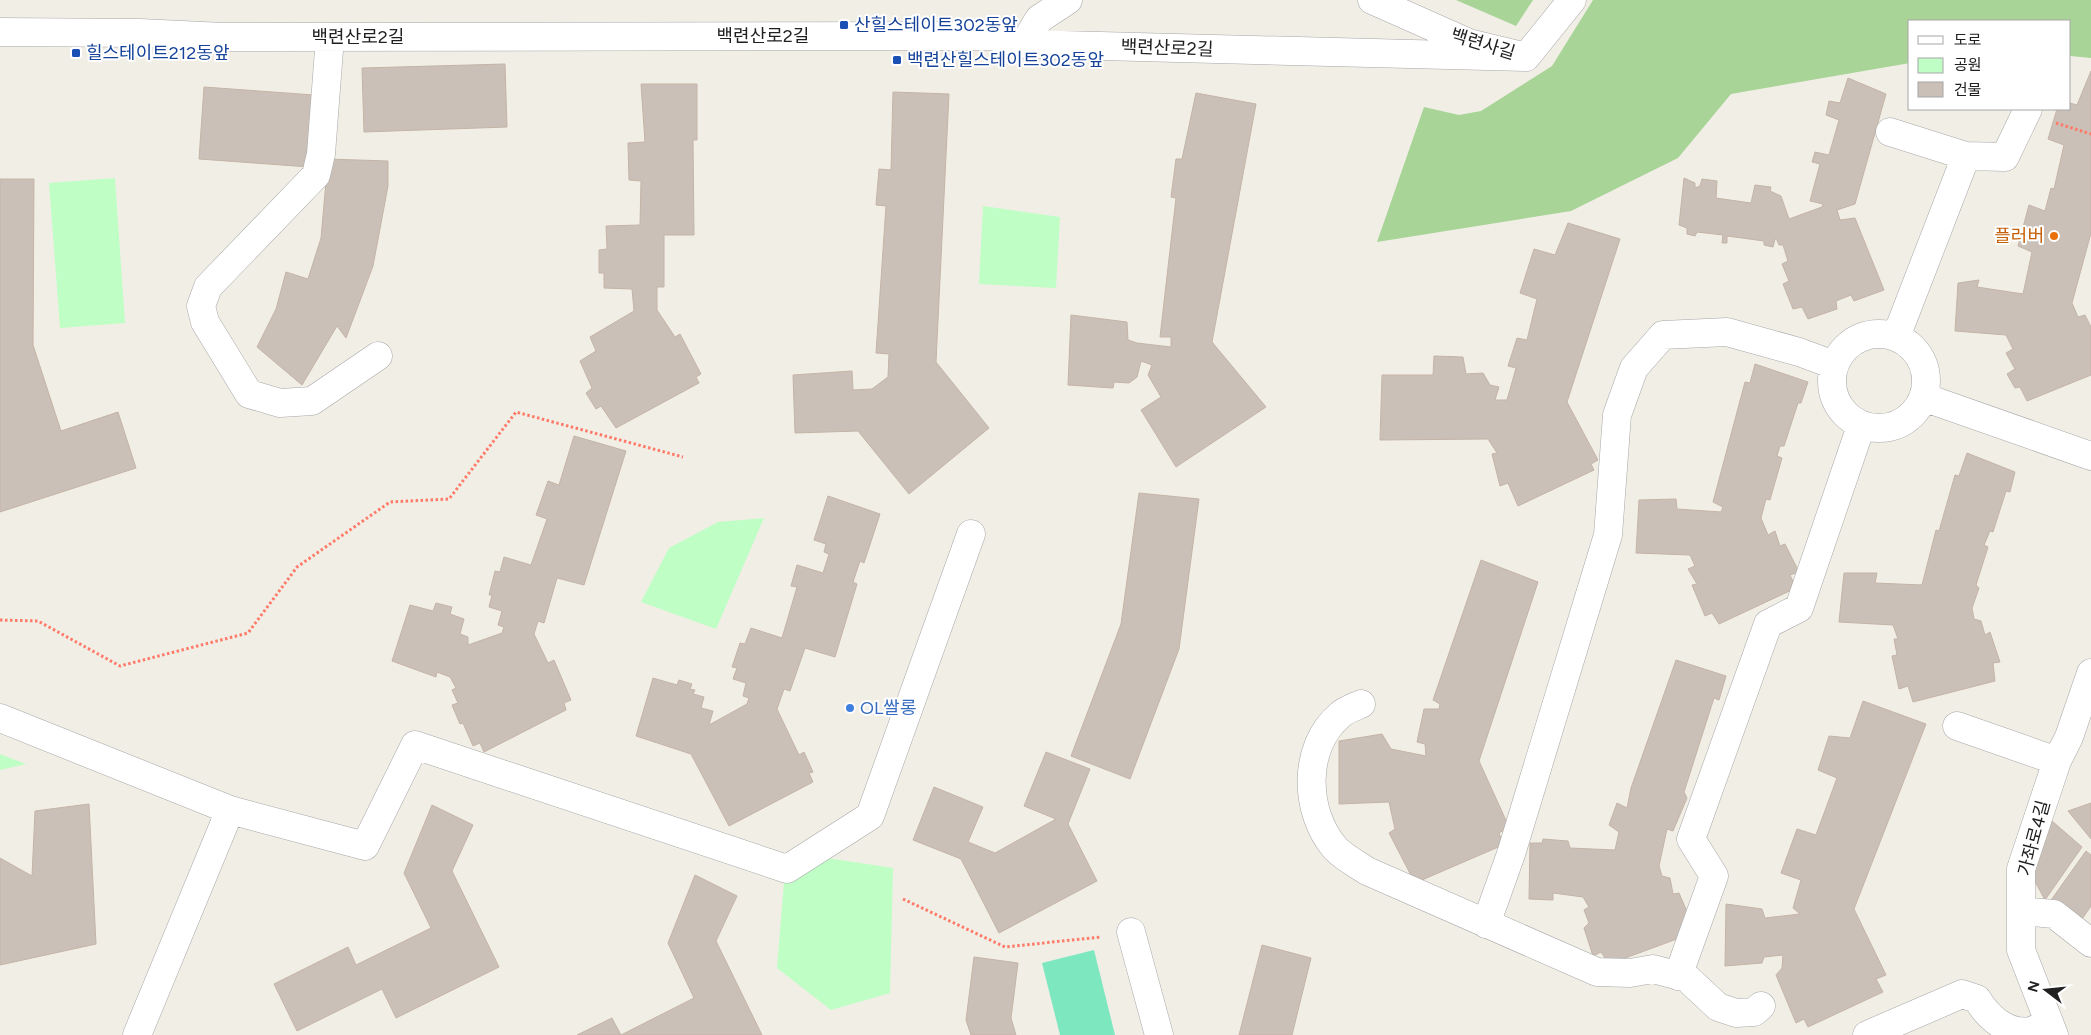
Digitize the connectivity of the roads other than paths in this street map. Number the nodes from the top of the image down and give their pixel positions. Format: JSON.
{"nodes":[{"id":1,"x":1068,"y":0,"type":"edge"},
{"id":2,"x":1372,"y":0,"type":"edge"},
{"id":3,"x":1572,"y":0,"type":"edge"},
{"id":4,"x":0,"y":32,"type":"edge"},
{"id":5,"x":330,"y":37,"type":"junction"},
{"id":6,"x":1024,"y":44,"type":"junction"},
{"id":7,"x":1526,"y":58,"type":"junction"},
{"id":8,"x":2027,"y":111,"type":"edge"},
{"id":9,"x":1890,"y":132,"type":"dead end"},
{"id":10,"x":1966,"y":156,"type":"junction"},
{"id":11,"x":1896,"y":336,"type":"junction"},
{"id":12,"x":378,"y":356,"type":"dead end"},
{"id":13,"x":1834,"y":365,"type":"junction"},
{"id":14,"x":1923,"y":397,"type":"junction"},
{"id":15,"x":1862,"y":426,"type":"junction"},
{"id":16,"x":2091,"y":456,"type":"edge"},
{"id":17,"x":972,"y":534,"type":"dead end"},
{"id":18,"x":2091,"y":673,"type":"edge"},
{"id":19,"x":1361,"y":704,"type":"dead end"},
{"id":20,"x":0,"y":718,"type":"edge"},
{"id":21,"x":1957,"y":726,"type":"dead end"},
{"id":22,"x":2080,"y":735,"type":"edge"},
{"id":23,"x":2057,"y":761,"type":"junction"},
{"id":24,"x":230,"y":810,"type":"junction"},
{"id":25,"x":2021,"y":912,"type":"junction"},
{"id":26,"x":1486,"y":924,"type":"junction"},
{"id":27,"x":1119,"y":934,"type":"road end"},
{"id":28,"x":2091,"y":943,"type":"edge"},
{"id":29,"x":1678,"y":976,"type":"junction"},
{"id":30,"x":1760,"y":1006,"type":"dead end"},
{"id":31,"x":2052,"y":1029,"type":"edge"},
{"id":32,"x":137,"y":1035,"type":"edge"},
{"id":33,"x":1159,"y":1035,"type":"edge"},
{"id":34,"x":1867,"y":1035,"type":"edge"}],
"edges":[{"from":1,"to":6,"type":"street"},
{"from":2,"to":7,"type":"street","name":"백련사길"},
{"from":3,"to":7,"type":"street","name":"백련사길"},
{"from":4,"to":5,"type":"street","name":"백련산로2길"},
{"from":5,"to":6,"type":"street","name":"백련산로2길"},
{"from":5,"to":12,"type":"street"},
{"from":6,"to":7,"type":"street","name":"백련산로2길"},
{"from":8,"to":10,"type":"street"},
{"from":9,"to":10,"type":"street"},
{"from":10,"to":11,"type":"street"},
{"from":11,"to":13,"type":"street"},
{"from":11,"to":14,"type":"street"},
{"from":13,"to":15,"type":"street"},
{"from":13,"to":26,"type":"street"},
{"from":14,"to":15,"type":"street"},
{"from":14,"to":16,"type":"street"},
{"from":15,"to":29,"type":"street"},
{"from":17,"to":24,"type":"street"},
{"from":18,"to":22,"type":"street","name":"가좌로4길"},
{"from":19,"to":26,"type":"street"},
{"from":20,"to":24,"type":"street"},
{"from":21,"to":23,"type":"street"},
{"from":22,"to":23,"type":"street","name":"가좌로4길"},
{"from":23,"to":25,"type":"street","name":"가좌로4길"},
{"from":24,"to":32,"type":"street"},
{"from":25,"to":28,"type":"street"},
{"from":25,"to":31,"type":"street","name":"가좌로4길"},
{"from":26,"to":29,"type":"street"},
{"from":27,"to":33,"type":"street"},
{"from":29,"to":30,"type":"street"},
{"from":31,"to":34,"type":"street"}]}
